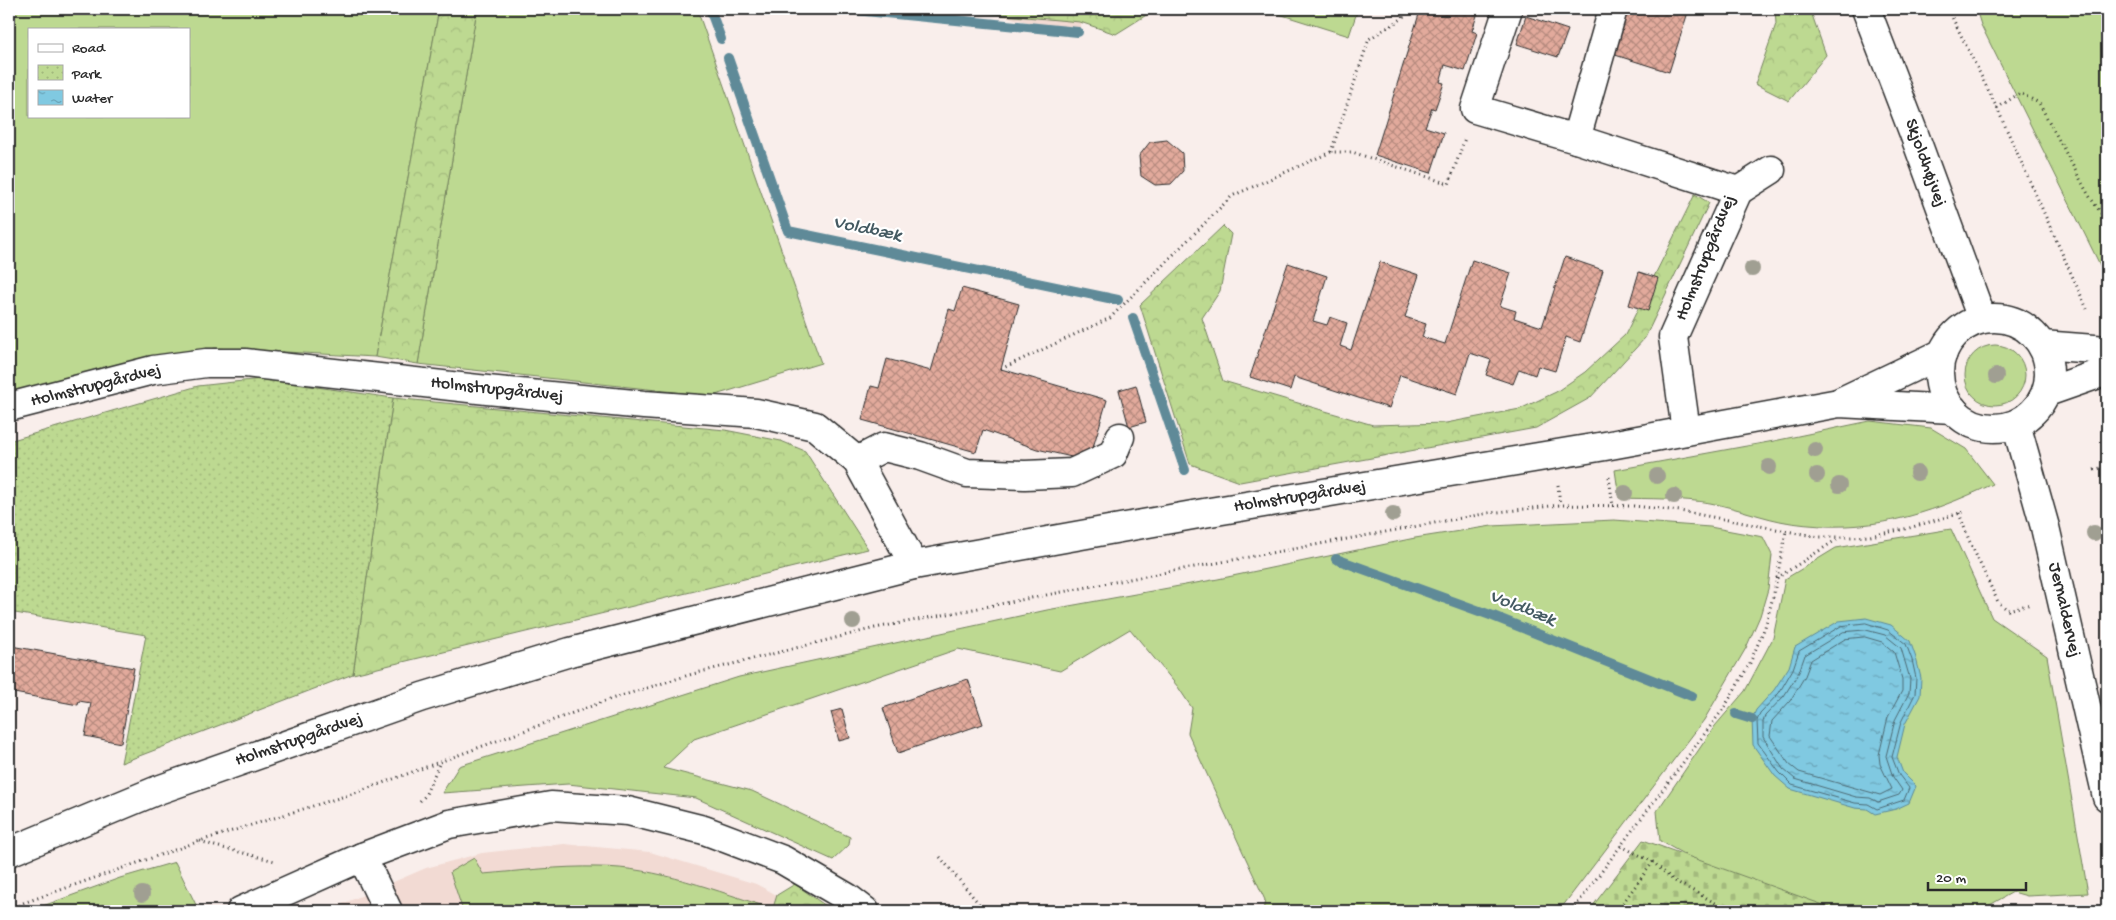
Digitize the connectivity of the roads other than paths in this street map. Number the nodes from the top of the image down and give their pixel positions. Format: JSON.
{"nodes":[{"id":1,"x":1508,"y":9,"type":"edge"},
{"id":2,"x":1613,"y":9,"type":"edge"},
{"id":3,"x":1866,"y":9,"type":"edge"},
{"id":4,"x":1576,"y":139,"type":"junction"},
{"id":5,"x":1771,"y":170,"type":"dead end"},
{"id":6,"x":1738,"y":191,"type":"junction"},
{"id":7,"x":1982,"y":319,"type":"junction"},
{"id":8,"x":2042,"y":345,"type":"junction"},
{"id":9,"x":2107,"y":350,"type":"edge"},
{"id":10,"x":1943,"y":353,"type":"junction"},
{"id":11,"x":2107,"y":372,"type":"edge"},
{"id":12,"x":2047,"y":392,"type":"junction"},
{"id":13,"x":1839,"y":402,"type":"junction"},
{"id":14,"x":9,"y":407,"type":"edge"},
{"id":15,"x":1952,"y":409,"type":"junction"},
{"id":16,"x":2016,"y":424,"type":"junction"},
{"id":17,"x":1686,"y":432,"type":"junction"},
{"id":18,"x":1120,"y":437,"type":"dead end"},
{"id":19,"x":857,"y":461,"type":"junction"},
{"id":20,"x":914,"y":565,"type":"junction"},
{"id":21,"x":2107,"y":798,"type":"edge"},
{"id":22,"x":9,"y":852,"type":"edge"},
{"id":23,"x":362,"y":857,"type":"junction"},
{"id":24,"x":241,"y":911,"type":"edge"},
{"id":25,"x":388,"y":911,"type":"edge"},
{"id":26,"x":865,"y":911,"type":"edge"}],
"edges":[{"from":1,"to":4,"type":"street","name":"Holmstrupgårdvej"},
{"from":2,"to":4,"type":"street"},
{"from":3,"to":7,"type":"street","name":"Skjoldhøjvej"},
{"from":4,"to":6,"type":"street","name":"Holmstrupgårdvej"},
{"from":5,"to":6,"type":"street"},
{"from":6,"to":17,"type":"street","name":"Holmstrupgårdvej"},
{"from":7,"to":8,"type":"street"},
{"from":7,"to":10,"type":"street"},
{"from":8,"to":9,"type":"street"},
{"from":8,"to":12,"type":"street"},
{"from":10,"to":13,"type":"street","name":"Holmstrupgårdvej"},
{"from":10,"to":15,"type":"street"},
{"from":11,"to":12,"type":"street"},
{"from":12,"to":16,"type":"street"},
{"from":13,"to":15,"type":"street","name":"Holmstrupgårdvej"},
{"from":13,"to":17,"type":"street","name":"Holmstrupgårdvej"},
{"from":14,"to":19,"type":"street","name":"Holmstrupgårdvej"},
{"from":15,"to":16,"type":"street"},
{"from":16,"to":21,"type":"street","name":"Jernaldervej"},
{"from":17,"to":20,"type":"street","name":"Holmstrupgårdvej"},
{"from":18,"to":19,"type":"street"},
{"from":19,"to":20,"type":"street","name":"Holmstrupgårdvej"},
{"from":20,"to":22,"type":"street","name":"Holmstrupgårdvej"},
{"from":23,"to":24,"type":"street"},
{"from":23,"to":25,"type":"street"},
{"from":23,"to":26,"type":"street"}]}
